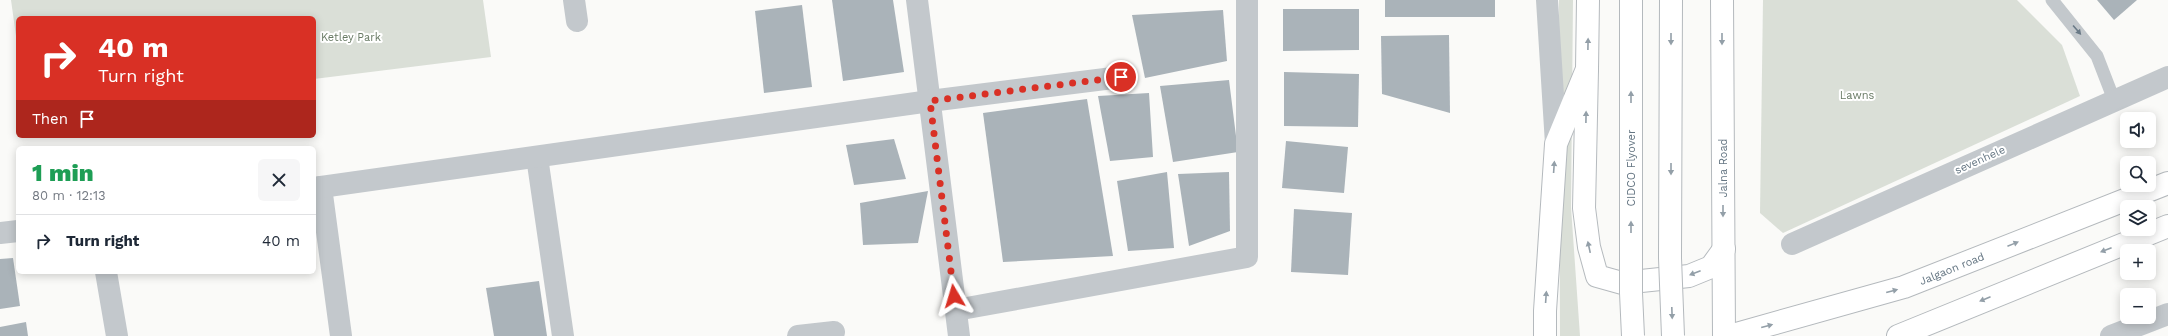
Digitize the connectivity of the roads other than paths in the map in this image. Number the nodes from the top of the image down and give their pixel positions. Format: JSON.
{"nodes":[{"id":1,"x":917,"y":0,"type":"edge"},
{"id":2,"x":1247,"y":0,"type":"edge"},
{"id":3,"x":1547,"y":0,"type":"edge"},
{"id":4,"x":1588,"y":0,"type":"edge"},
{"id":5,"x":1632,"y":0,"type":"edge"},
{"id":6,"x":1671,"y":0,"type":"edge"},
{"id":7,"x":1722,"y":0,"type":"edge"},
{"id":8,"x":2052,"y":0,"type":"edge"},
{"id":9,"x":1587,"y":69,"type":"junction"},
{"id":10,"x":1121,"y":77,"type":"dead end"},
{"id":11,"x":2168,"y":78,"type":"edge"},
{"id":12,"x":2114,"y":100,"type":"junction"},
{"id":13,"x":930,"y":101,"type":"junction"},
{"id":14,"x":1556,"y":144,"type":"junction"},
{"id":15,"x":537,"y":156,"type":"junction"},
{"id":16,"x":2168,"y":183,"type":"edge"},
{"id":17,"x":317,"y":188,"type":"edge"},
{"id":18,"x":2168,"y":226,"type":"edge"},
{"id":19,"x":16,"y":231,"type":"edge"},
{"id":20,"x":0,"y":233,"type":"edge"},
{"id":21,"x":1792,"y":244,"type":"dead end"},
{"id":22,"x":1724,"y":249,"type":"junction"},
{"id":23,"x":106,"y":274,"type":"edge"},
{"id":24,"x":956,"y":310,"type":"junction"},
{"id":25,"x":2168,"y":314,"type":"edge"},
{"id":26,"x":834,"y":332,"type":"dead end"},
{"id":27,"x":116,"y":336,"type":"edge"},
{"id":28,"x":341,"y":336,"type":"edge"},
{"id":29,"x":562,"y":336,"type":"edge"},
{"id":30,"x":798,"y":336,"type":"edge"},
{"id":31,"x":959,"y":336,"type":"edge"},
{"id":32,"x":1545,"y":336,"type":"edge"},
{"id":33,"x":1633,"y":336,"type":"edge"},
{"id":34,"x":1673,"y":336,"type":"edge"},
{"id":35,"x":1724,"y":336,"type":"edge"},
{"id":36,"x":1729,"y":336,"type":"edge"},
{"id":37,"x":1898,"y":336,"type":"edge"},
{"id":38,"x":2111,"y":336,"type":"edge"}],
"edges":[{"from":1,"to":13,"type":"street"},
{"from":2,"to":24,"type":"street"},
{"from":3,"to":14,"type":"street"},
{"from":9,"to":4,"type":"main road","one_way":true},
{"from":33,"to":5,"type":"main road","name":"CIDCO Flyover","one_way":true,"bridge":true},
{"from":6,"to":34,"type":"main road","one_way":true,"bridge":true},
{"from":7,"to":22,"type":"main road","name":"Jalna Road","one_way":true},
{"from":8,"to":12,"type":"lane","one_way":true},
{"from":9,"to":14,"type":"main road"},
{"from":22,"to":9,"type":"main road","one_way":true},
{"from":10,"to":13,"type":"street"},
{"from":11,"to":12,"type":"street","name":"sevenhele"},
{"from":12,"to":21,"type":"street","name":"sevenhele"},
{"from":13,"to":15,"type":"street"},
{"from":13,"to":24,"type":"street"},
{"from":32,"to":14,"type":"main road","one_way":true},
{"from":15,"to":17,"type":"street"},
{"from":15,"to":29,"type":"street"},
{"from":36,"to":16,"type":"main road","name":"Jalgaon road","one_way":true},
{"from":17,"to":28,"type":"street"},
{"from":18,"to":37,"type":"main road","one_way":true},
{"from":19,"to":20,"type":"street"},
{"from":22,"to":35,"type":"main road","name":"Jalna Road"},
{"from":23,"to":27,"type":"street"},
{"from":24,"to":31,"type":"street"},
{"from":25,"to":38,"type":"street"},
{"from":26,"to":30,"type":"street"}]}
